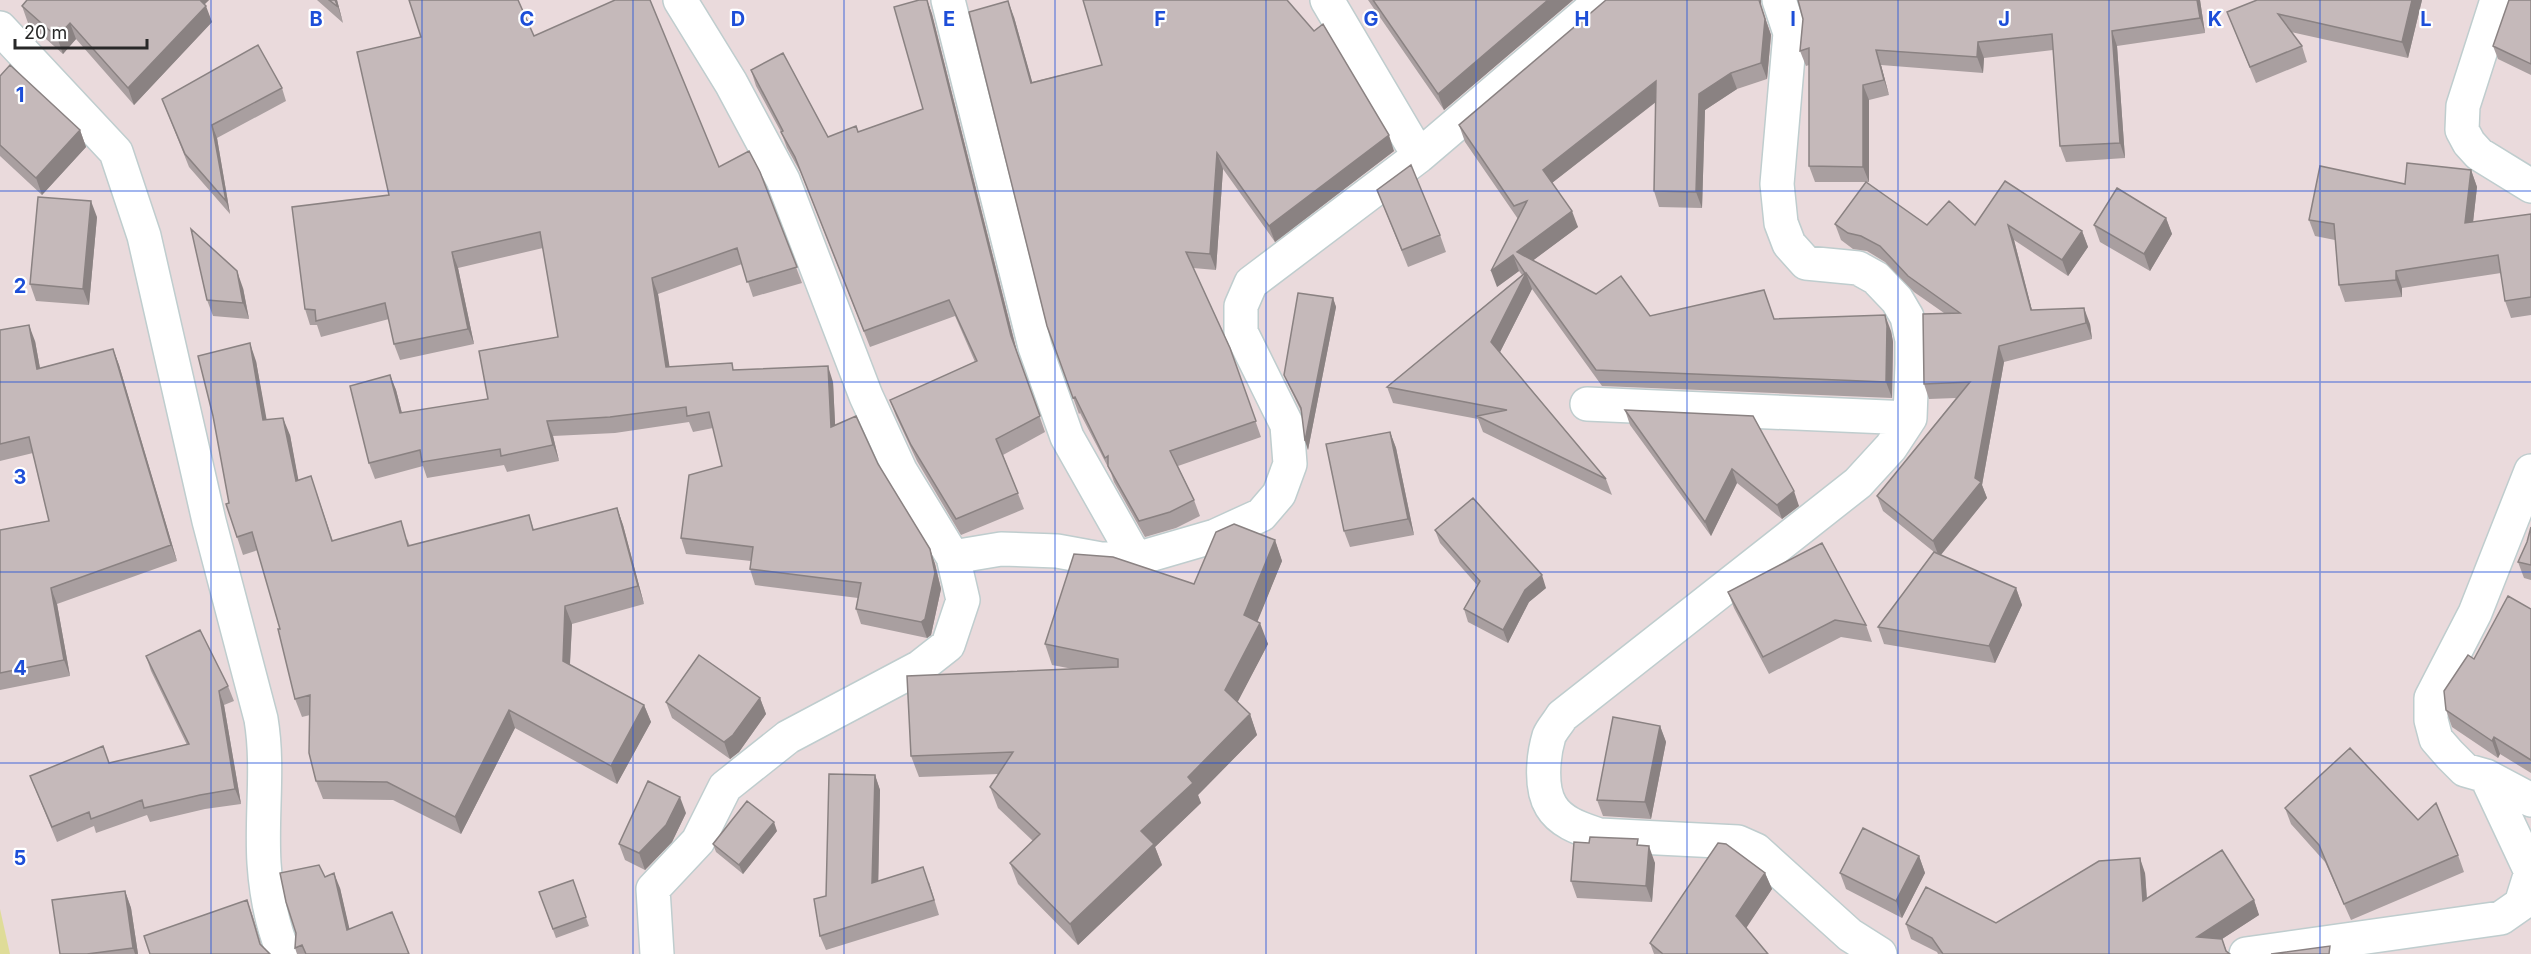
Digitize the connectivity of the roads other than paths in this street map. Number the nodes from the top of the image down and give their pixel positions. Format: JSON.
{"nodes":[{"id":1,"x":680,"y":0,"type":"edge"},
{"id":2,"x":948,"y":0,"type":"edge"},
{"id":3,"x":1327,"y":0,"type":"edge"},
{"id":4,"x":1602,"y":0,"type":"edge"},
{"id":5,"x":1779,"y":0,"type":"edge"},
{"id":6,"x":2497,"y":0,"type":"edge"},
{"id":7,"x":0,"y":28,"type":"edge"},
{"id":8,"x":1419,"y":156,"type":"junction"},
{"id":9,"x":2531,"y":186,"type":"edge"},
{"id":10,"x":1587,"y":404,"type":"dead end"},
{"id":11,"x":1910,"y":418,"type":"junction"},
{"id":12,"x":2531,"y":471,"type":"edge"},
{"id":13,"x":953,"y":557,"type":"junction"},
{"id":14,"x":1136,"y":559,"type":"junction"},
{"id":15,"x":2486,"y":776,"type":"junction"},
{"id":16,"x":2531,"y":800,"type":"edge"},
{"id":17,"x":2531,"y":872,"type":"edge"},
{"id":18,"x":284,"y":954,"type":"edge"},
{"id":19,"x":657,"y":954,"type":"edge"},
{"id":20,"x":1880,"y":954,"type":"edge"},
{"id":21,"x":2246,"y":954,"type":"edge"}],
"edges":[{"from":1,"to":13,"type":"street"},
{"from":2,"to":14,"type":"street"},
{"from":3,"to":8,"type":"street"},
{"from":4,"to":8,"type":"street"},
{"from":5,"to":11,"type":"street"},
{"from":6,"to":9,"type":"street"},
{"from":7,"to":18,"type":"street"},
{"from":8,"to":14,"type":"street"},
{"from":10,"to":11,"type":"street"},
{"from":11,"to":20,"type":"street"},
{"from":12,"to":15,"type":"street"},
{"from":13,"to":14,"type":"street"},
{"from":13,"to":19,"type":"street"},
{"from":15,"to":16,"type":"street"},
{"from":15,"to":17,"type":"street"},
{"from":17,"to":21,"type":"street"}]}
